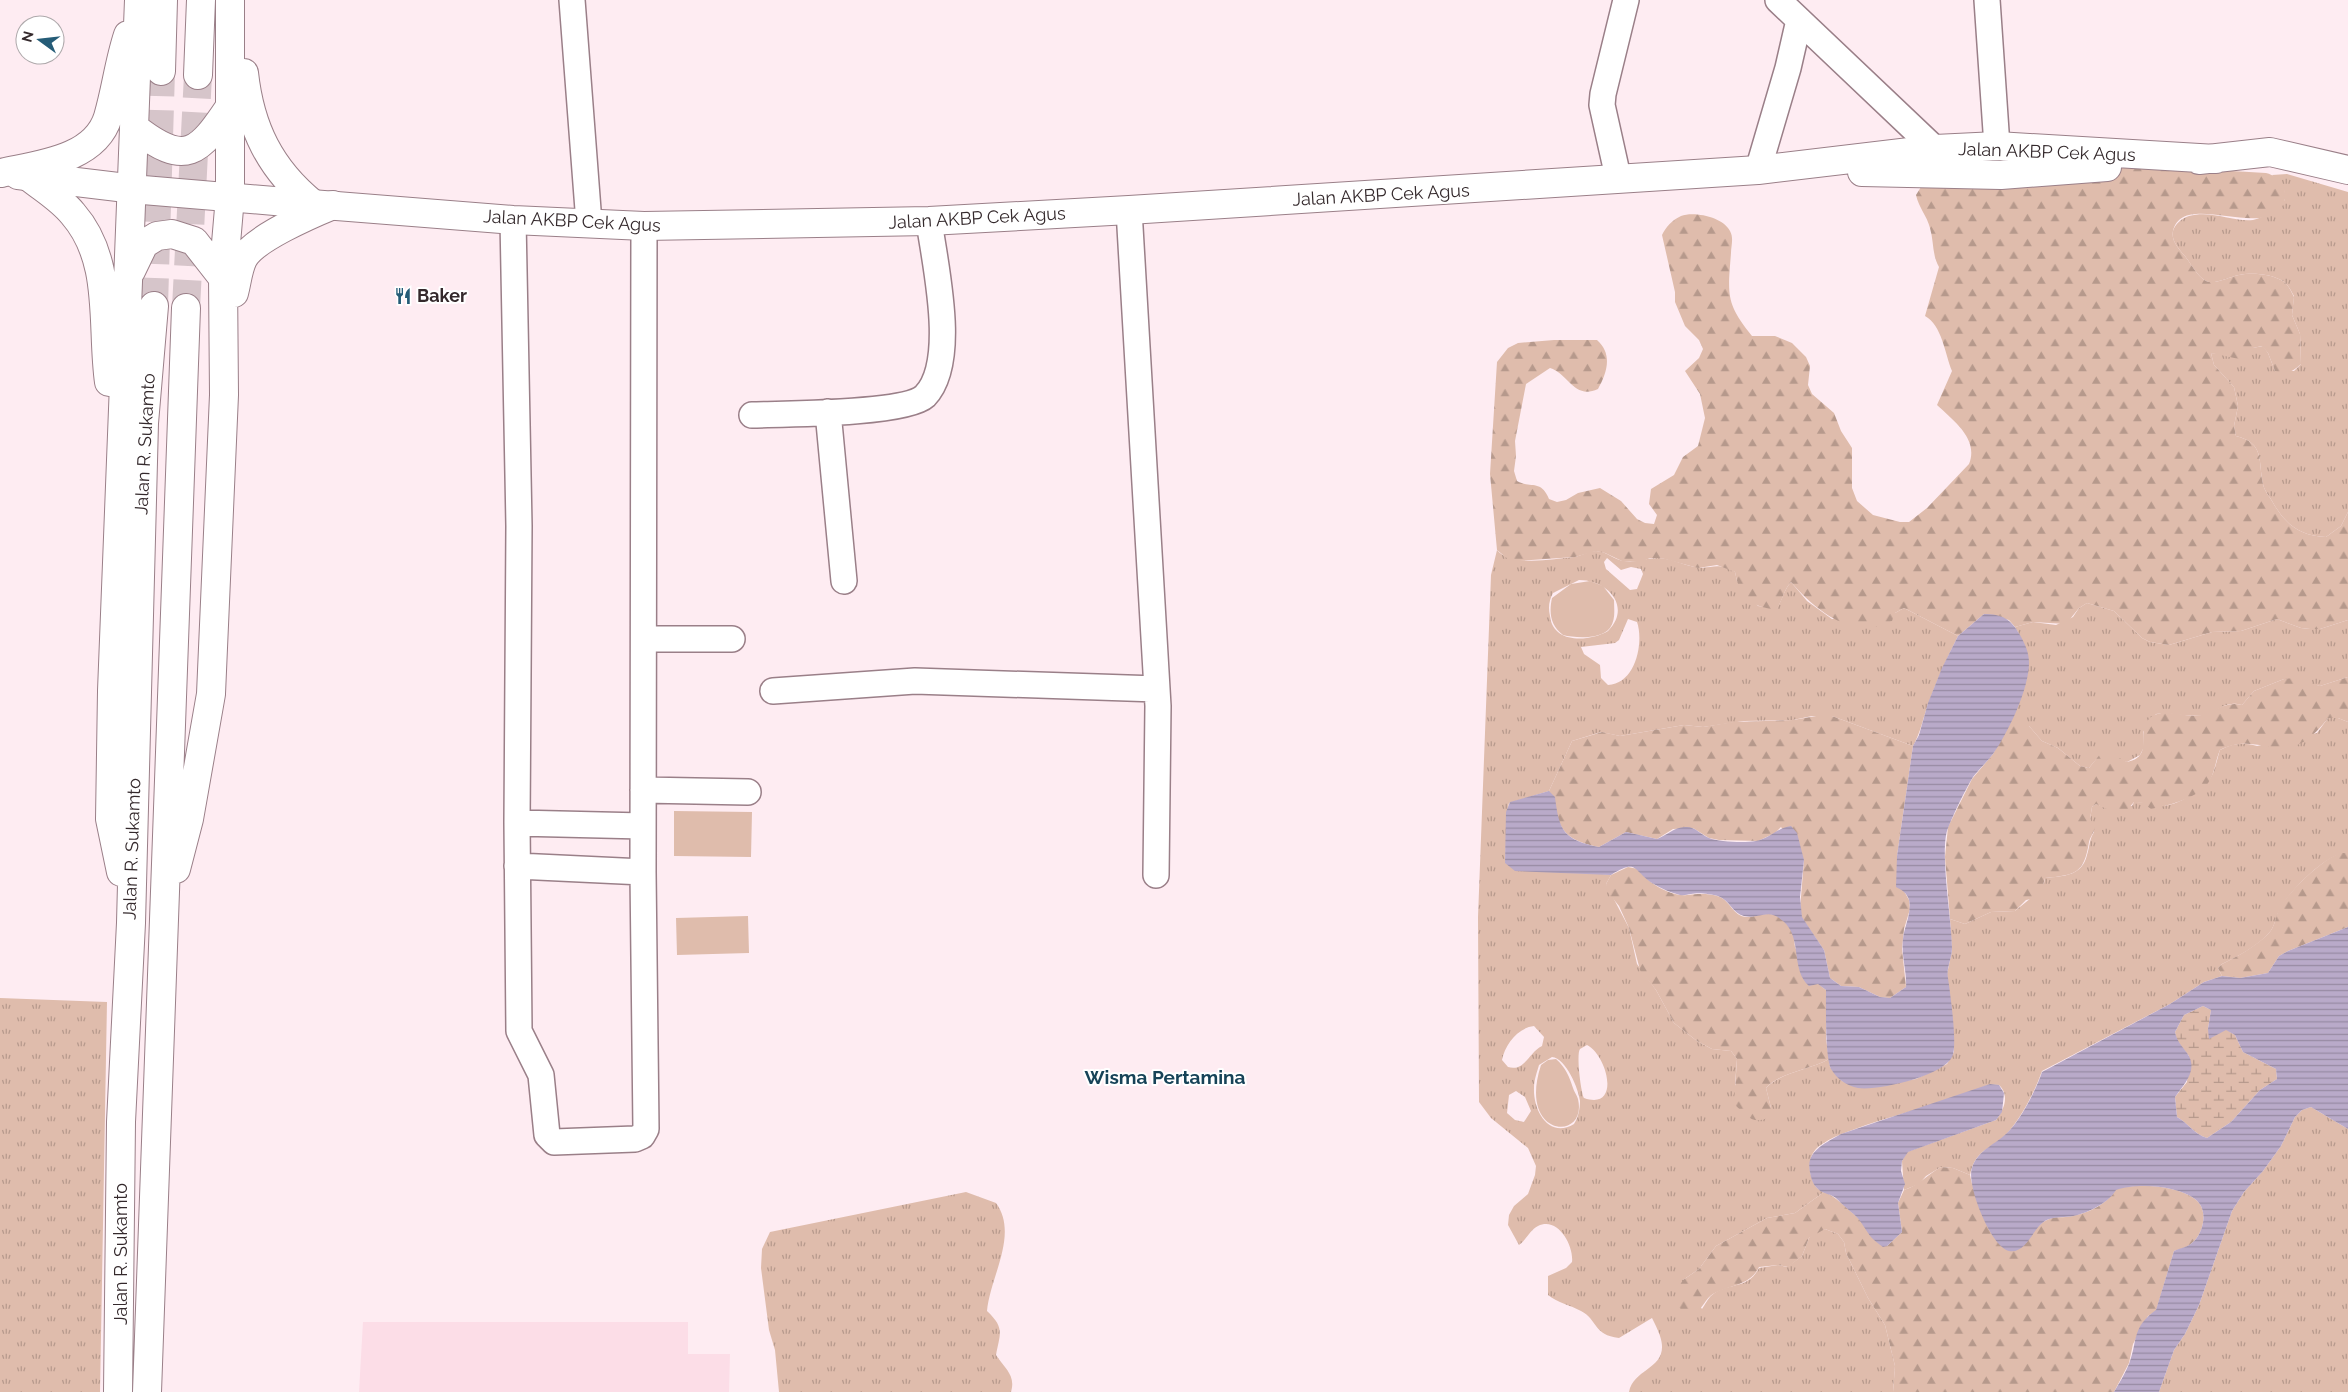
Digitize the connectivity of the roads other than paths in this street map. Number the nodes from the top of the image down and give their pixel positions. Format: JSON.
{"nodes":[{"id":1,"x":202,"y":0,"type":"edge"},
{"id":2,"x":231,"y":0,"type":"edge"},
{"id":3,"x":572,"y":0,"type":"edge"},
{"id":4,"x":1626,"y":0,"type":"edge"},
{"id":5,"x":1778,"y":0,"type":"edge"},
{"id":6,"x":1987,"y":0,"type":"edge"},
{"id":7,"x":147,"y":2,"type":"edge"},
{"id":8,"x":1799,"y":20,"type":"junction"},
{"id":9,"x":161,"y":71,"type":"tunnel mouth"},
{"id":10,"x":198,"y":75,"type":"tunnel mouth"},
{"id":11,"x":231,"y":106,"type":"junction"},
{"id":12,"x":135,"y":128,"type":"junction"},
{"id":13,"x":1997,"y":146,"type":"junction"},
{"id":14,"x":1935,"y":149,"type":"junction"},
{"id":15,"x":2216,"y":159,"type":"junction"},
{"id":16,"x":1758,"y":170,"type":"junction"},
{"id":17,"x":2348,"y":170,"type":"edge"},
{"id":18,"x":0,"y":173,"type":"edge"},
{"id":19,"x":30,"y":177,"type":"junction"},
{"id":20,"x":1618,"y":177,"type":"junction"},
{"id":21,"x":132,"y":189,"type":"junction"},
{"id":22,"x":230,"y":197,"type":"junction"},
{"id":23,"x":323,"y":205,"type":"junction"},
{"id":24,"x":1129,"y":210,"type":"junction"},
{"id":25,"x":514,"y":220,"type":"junction"},
{"id":26,"x":929,"y":221,"type":"junction"},
{"id":27,"x":589,"y":223,"type":"junction"},
{"id":28,"x":644,"y":226,"type":"junction"},
{"id":29,"x":129,"y":275,"type":"junction"},
{"id":30,"x":223,"y":278,"type":"junction"},
{"id":31,"x":154,"y":306,"type":"tunnel mouth"},
{"id":32,"x":186,"y":308,"type":"tunnel mouth"},
{"id":33,"x":224,"y":395,"type":"junction"},
{"id":34,"x":828,"y":412,"type":"junction"},
{"id":35,"x":752,"y":415,"type":"dead end"},
{"id":36,"x":120,"y":466,"type":"junction"},
{"id":37,"x":844,"y":581,"type":"dead end"},
{"id":38,"x":644,"y":639,"type":"junction"},
{"id":39,"x":732,"y":639,"type":"dead end"},
{"id":40,"x":1157,"y":689,"type":"junction"},
{"id":41,"x":773,"y":691,"type":"dead end"},
{"id":42,"x":643,"y":790,"type":"junction"},
{"id":43,"x":748,"y":792,"type":"dead end"},
{"id":44,"x":517,"y":823,"type":"junction"},
{"id":45,"x":643,"y":826,"type":"junction"},
{"id":46,"x":517,"y":866,"type":"junction"},
{"id":47,"x":643,"y":872,"type":"junction"},
{"id":48,"x":1156,"y":875,"type":"dead end"},
{"id":49,"x":131,"y":922,"type":"junction"},
{"id":50,"x":163,"y":922,"type":"junction"},
{"id":51,"x":118,"y":1392,"type":"edge"},
{"id":52,"x":147,"y":1392,"type":"edge"}],
"edges":[{"from":1,"to":10,"type":"main road"},
{"from":2,"to":11,"type":"main road"},
{"from":2,"to":23,"type":"main road"},
{"from":3,"to":27,"type":"street"},
{"from":4,"to":20,"type":"street"},
{"from":5,"to":8,"type":"street"},
{"from":6,"to":13,"type":"street"},
{"from":7,"to":9,"type":"main road"},
{"from":7,"to":12,"type":"main road"},
{"from":7,"to":18,"type":"main road"},
{"from":8,"to":14,"type":"street"},
{"from":8,"to":16,"type":"street"},
{"from":11,"to":12,"type":"main road"},
{"from":11,"to":22,"type":"main road"},
{"from":12,"to":21,"type":"main road"},
{"from":13,"to":14,"type":"main road","name":"Jalan AKBP Cek Agus"},
{"from":13,"to":15,"type":"main road","name":"Jalan AKBP Cek Agus"},
{"from":14,"to":16,"type":"main road","name":"Jalan AKBP Cek Agus"},
{"from":15,"to":16,"type":"main road","name":"Jalan AKBP Cek Agus"},
{"from":15,"to":17,"type":"main road","name":"Jalan AKBP Cek Agus"},
{"from":16,"to":20,"type":"main road","name":"Jalan AKBP Cek Agus"},
{"from":18,"to":19,"type":"main road","name":"Jalan AKBP Cek Agus"},
{"from":19,"to":21,"type":"main road","name":"Jalan AKBP Cek Agus"},
{"from":19,"to":36,"type":"main road"},
{"from":20,"to":24,"type":"main road","name":"Jalan AKBP Cek Agus"},
{"from":21,"to":22,"type":"main road","name":"Jalan AKBP Cek Agus"},
{"from":21,"to":29,"type":"main road"},
{"from":22,"to":23,"type":"main road","name":"Jalan AKBP Cek Agus"},
{"from":22,"to":30,"type":"main road"},
{"from":23,"to":25,"type":"main road","name":"Jalan AKBP Cek Agus"},
{"from":23,"to":33,"type":"main road"},
{"from":24,"to":26,"type":"main road","name":"Jalan AKBP Cek Agus"},
{"from":24,"to":40,"type":"street"},
{"from":25,"to":27,"type":"main road","name":"Jalan AKBP Cek Agus"},
{"from":25,"to":44,"type":"street"},
{"from":26,"to":28,"type":"main road","name":"Jalan AKBP Cek Agus"},
{"from":26,"to":34,"type":"street"},
{"from":27,"to":28,"type":"main road","name":"Jalan AKBP Cek Agus"},
{"from":28,"to":38,"type":"street"},
{"from":29,"to":30,"type":"main road"},
{"from":29,"to":36,"type":"main road"},
{"from":30,"to":33,"type":"main road"},
{"from":31,"to":49,"type":"main road","name":"Jalan R. Sukamto"},
{"from":32,"to":50,"type":"main road","name":"Jalan R. Sukamto"},
{"from":33,"to":50,"type":"main road"},
{"from":34,"to":35,"type":"street"},
{"from":34,"to":37,"type":"street"},
{"from":36,"to":49,"type":"main road"},
{"from":38,"to":39,"type":"street"},
{"from":38,"to":42,"type":"street"},
{"from":40,"to":41,"type":"street"},
{"from":40,"to":48,"type":"street"},
{"from":42,"to":43,"type":"street"},
{"from":42,"to":45,"type":"street"},
{"from":44,"to":45,"type":"street"},
{"from":44,"to":46,"type":"street"},
{"from":45,"to":47,"type":"street"},
{"from":46,"to":47,"type":"street"},
{"from":46,"to":47,"type":"street"},
{"from":49,"to":51,"type":"main road","name":"Jalan R. Sukamto"},
{"from":50,"to":52,"type":"main road","name":"Jalan R. Sukamto"}]}
